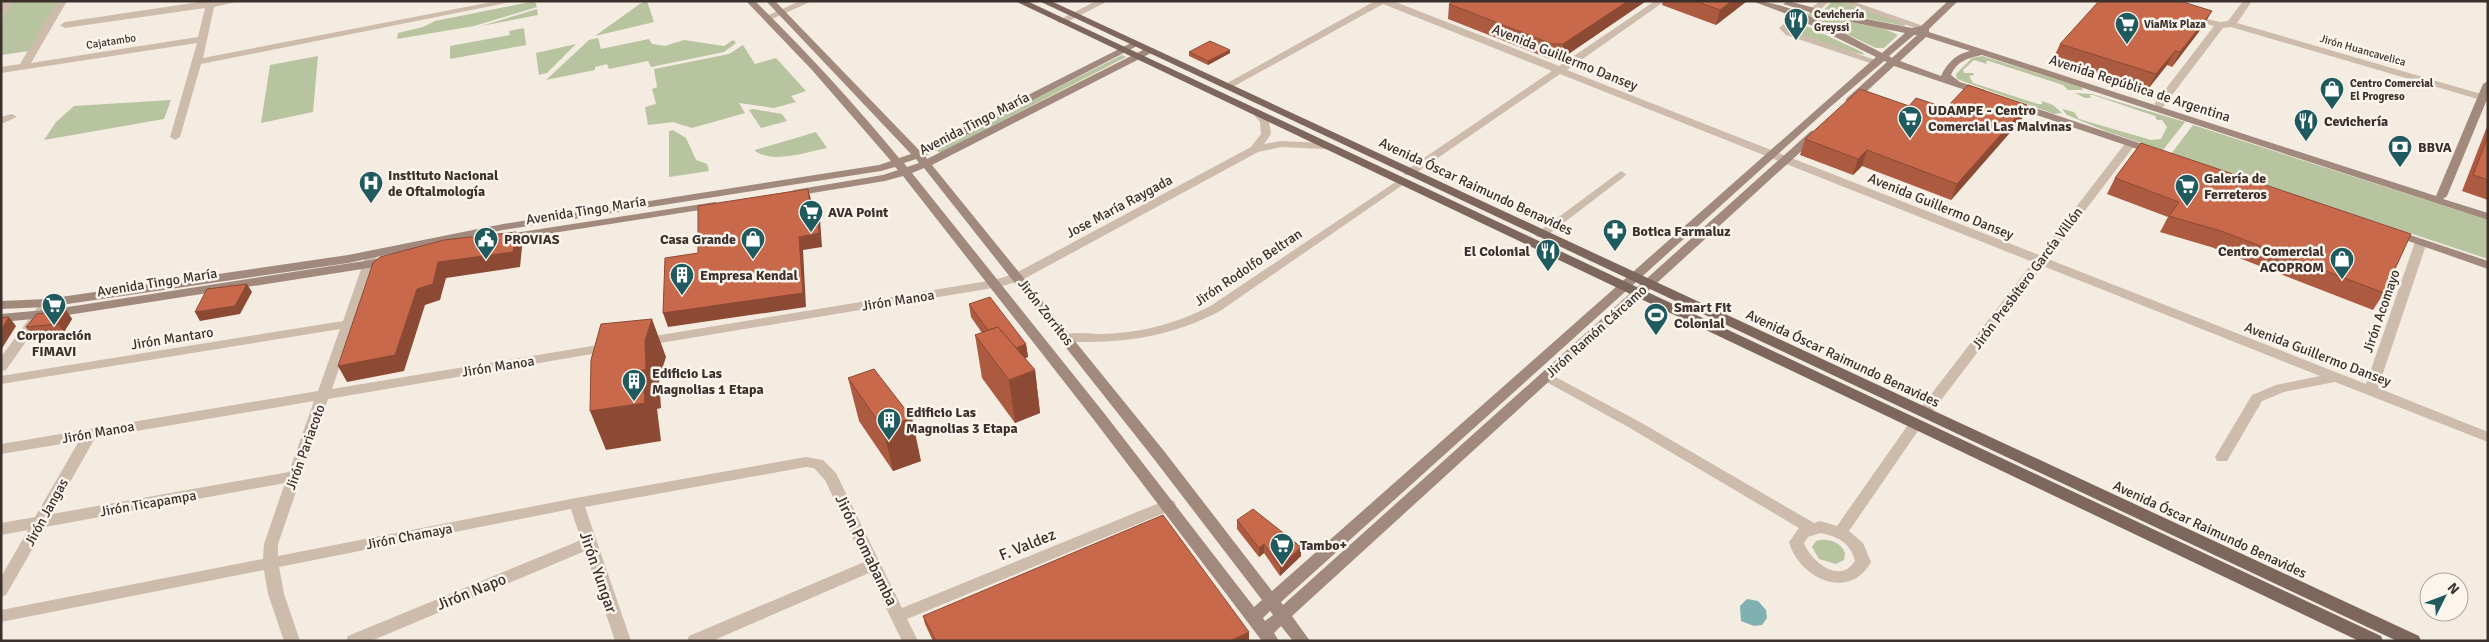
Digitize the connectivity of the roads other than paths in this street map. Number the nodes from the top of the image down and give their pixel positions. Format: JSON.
{"nodes":[{"id":1,"x":10,"y":1,"type":"edge"},
{"id":2,"x":63,"y":1,"type":"edge"},
{"id":3,"x":236,"y":1,"type":"edge"},
{"id":4,"x":512,"y":1,"type":"edge"},
{"id":5,"x":750,"y":1,"type":"edge"},
{"id":6,"x":770,"y":1,"type":"edge"},
{"id":7,"x":808,"y":1,"type":"edge"},
{"id":8,"x":1019,"y":1,"type":"edge"},
{"id":9,"x":1043,"y":1,"type":"edge"},
{"id":10,"x":1104,"y":1,"type":"edge"},
{"id":11,"x":1383,"y":1,"type":"edge"},
{"id":12,"x":1661,"y":1,"type":"edge"},
{"id":13,"x":1756,"y":1,"type":"edge"},
{"id":14,"x":1780,"y":1,"type":"edge"},
{"id":15,"x":1826,"y":1,"type":"edge"},
{"id":16,"x":1842,"y":1,"type":"edge"},
{"id":17,"x":1954,"y":1,"type":"edge"},
{"id":18,"x":2248,"y":1,"type":"edge"},
{"id":19,"x":211,"y":3,"type":"edge"},
{"id":20,"x":781,"y":12,"type":"junction"},
{"id":21,"x":1812,"y":12,"type":"junction"},
{"id":22,"x":2178,"y":13,"type":"edge"},
{"id":23,"x":1,"y":14,"type":"edge"},
{"id":24,"x":1795,"y":14,"type":"junction"},
{"id":25,"x":1074,"y":15,"type":"junction"},
{"id":26,"x":767,"y":18,"type":"junction"},
{"id":27,"x":1851,"y":20,"type":"junction"},
{"id":28,"x":1062,"y":21,"type":"junction"},
{"id":29,"x":2231,"y":24,"type":"junction"},
{"id":30,"x":65,"y":25,"type":"dead end"},
{"id":31,"x":2220,"y":25,"type":"junction"},
{"id":32,"x":1920,"y":31,"type":"junction"},
{"id":33,"x":1832,"y":32,"type":"junction"},
{"id":34,"x":203,"y":39,"type":"junction"},
{"id":35,"x":1136,"y":44,"type":"junction"},
{"id":36,"x":1123,"y":50,"type":"junction"},
{"id":37,"x":1150,"y":50,"type":"junction"},
{"id":38,"x":1991,"y":55,"type":"junction"},
{"id":39,"x":1138,"y":57,"type":"junction"},
{"id":40,"x":197,"y":62,"type":"junction"},
{"id":41,"x":1885,"y":62,"type":"junction"},
{"id":42,"x":23,"y":67,"type":"junction"},
{"id":43,"x":1,"y":70,"type":"edge"},
{"id":44,"x":1558,"y":71,"type":"junction"},
{"id":45,"x":2488,"y":84,"type":"edge"},
{"id":46,"x":1958,"y":85,"type":"junction"},
{"id":47,"x":1227,"y":86,"type":"junction"},
{"id":48,"x":2485,"y":98,"type":"edge"},
{"id":49,"x":1996,"y":101,"type":"junction"},
{"id":50,"x":2159,"y":105,"type":"junction"},
{"id":51,"x":1844,"y":106,"type":"edge"},
{"id":52,"x":1259,"y":114,"type":"junction"},
{"id":53,"x":12,"y":117,"type":"dead end"},
{"id":54,"x":1,"y":121,"type":"edge"},
{"id":55,"x":1822,"y":126,"type":"edge"},
{"id":56,"x":175,"y":137,"type":"dead end"},
{"id":57,"x":1324,"y":146,"type":"junction"},
{"id":58,"x":2129,"y":146,"type":"junction"},
{"id":59,"x":1255,"y":149,"type":"junction"},
{"id":60,"x":918,"y":154,"type":"junction"},
{"id":61,"x":1772,"y":155,"type":"junction"},
{"id":62,"x":2161,"y":157,"type":"edge"},
{"id":63,"x":1786,"y":160,"type":"junction"},
{"id":64,"x":926,"y":164,"type":"junction"},
{"id":65,"x":902,"y":167,"type":"junction"},
{"id":66,"x":1409,"y":173,"type":"junction"},
{"id":67,"x":1622,"y":174,"type":"dead end"},
{"id":68,"x":1400,"y":182,"type":"junction"},
{"id":69,"x":2441,"y":196,"type":"junction"},
{"id":70,"x":2488,"y":211,"type":"edge"},
{"id":71,"x":2488,"y":217,"type":"edge"},
{"id":72,"x":2382,"y":232,"type":"edge"},
{"id":73,"x":1541,"y":235,"type":"junction"},
{"id":74,"x":2419,"y":245,"type":"junction"},
{"id":75,"x":370,"y":260,"type":"junction"},
{"id":76,"x":2040,"y":261,"type":"junction"},
{"id":77,"x":2488,"y":265,"type":"edge"},
{"id":78,"x":2488,"y":271,"type":"edge"},
{"id":79,"x":1018,"y":277,"type":"junction"},
{"id":80,"x":1627,"y":283,"type":"junction"},
{"id":81,"x":995,"y":284,"type":"junction"},
{"id":82,"x":1642,"y":290,"type":"junction"},
{"id":83,"x":47,"y":303,"type":"junction"},
{"id":84,"x":1,"y":305,"type":"edge"},
{"id":85,"x":37,"y":315,"type":"junction"},
{"id":86,"x":1,"y":318,"type":"edge"},
{"id":87,"x":348,"y":324,"type":"junction"},
{"id":88,"x":1066,"y":338,"type":"junction"},
{"id":89,"x":1,"y":367,"type":"edge"},
{"id":90,"x":1546,"y":376,"type":"junction"},
{"id":91,"x":2335,"y":377,"type":"junction"},
{"id":92,"x":1,"y":380,"type":"edge"},
{"id":93,"x":2370,"y":390,"type":"junction"},
{"id":94,"x":324,"y":394,"type":"junction"},
{"id":95,"x":1920,"y":419,"type":"junction"},
{"id":96,"x":90,"y":434,"type":"junction"},
{"id":97,"x":2488,"y":437,"type":"edge"},
{"id":98,"x":1,"y":449,"type":"edge"},
{"id":99,"x":2222,"y":458,"type":"dead end"},
{"id":100,"x":818,"y":464,"type":"joint"},
{"id":101,"x":294,"y":476,"type":"junction"},
{"id":102,"x":576,"y":503,"type":"junction"},
{"id":103,"x":1380,"y":503,"type":"junction"},
{"id":104,"x":1169,"y":505,"type":"junction"},
{"id":105,"x":1395,"y":513,"type":"junction"},
{"id":106,"x":40,"y":522,"type":"junction"},
{"id":107,"x":1810,"y":528,"type":"junction"},
{"id":108,"x":1,"y":529,"type":"edge"},
{"id":109,"x":1840,"y":532,"type":"junction"},
{"id":110,"x":589,"y":543,"type":"junction"},
{"id":111,"x":269,"y":564,"type":"junction"},
{"id":112,"x":874,"y":564,"type":"junction"},
{"id":113,"x":1,"y":591,"type":"edge"},
{"id":114,"x":1271,"y":600,"type":"junction"},
{"id":115,"x":1283,"y":614,"type":"junction"},
{"id":116,"x":1,"y":616,"type":"edge"},
{"id":117,"x":899,"y":616,"type":"junction"},
{"id":118,"x":1253,"y":617,"type":"junction"},
{"id":119,"x":1268,"y":636,"type":"edge"},
{"id":120,"x":292,"y":641,"type":"edge"},
{"id":121,"x":354,"y":641,"type":"edge"},
{"id":122,"x":623,"y":641,"type":"edge"},
{"id":123,"x":696,"y":641,"type":"edge"},
{"id":124,"x":910,"y":641,"type":"edge"},
{"id":125,"x":1302,"y":641,"type":"edge"},
{"id":126,"x":2375,"y":641,"type":"edge"},
{"id":127,"x":2413,"y":641,"type":"edge"}],
"edges":[{"from":1,"to":23,"type":"street"},
{"from":2,"to":42,"type":"street"},
{"from":3,"to":19,"type":"street"},
{"from":4,"to":40,"type":"street"},
{"from":5,"to":26,"type":"main road","name":"Jirón Zorritos"},
{"from":6,"to":20,"type":"main road","name":"Jirón Zorritos"},
{"from":7,"to":20,"type":"street"},
{"from":8,"to":28,"type":"main road","name":"Avenida Óscar Raimundo Benavides"},
{"from":9,"to":25,"type":"main road","name":"Avenida Óscar Raimundo Benavides"},
{"from":10,"to":25,"type":"street"},
{"from":11,"to":44,"type":"street","name":"Avenida Guillermo Dansey"},
{"from":11,"to":47,"type":"street"},
{"from":12,"to":44,"type":"street"},
{"from":13,"to":24,"type":"main road"},
{"from":14,"to":21,"type":"main road","name":"Avenida República de Argentina"},
{"from":15,"to":21,"type":"street"},
{"from":16,"to":32,"type":"street"},
{"from":17,"to":32,"type":"main road","name":"Jirón Ramón Cárcamo"},
{"from":18,"to":29,"type":"street"},
{"from":19,"to":30,"type":"street"},
{"from":19,"to":34,"type":"street"},
{"from":20,"to":26,"type":"street"},
{"from":20,"to":60,"type":"main road","name":"Jirón Zorritos"},
{"from":21,"to":27,"type":"main road","name":"Avenida República de Argentina"},
{"from":22,"to":31,"type":"street"},
{"from":24,"to":33,"type":"main road"},
{"from":24,"to":41,"type":"street"},
{"from":25,"to":28,"type":"street"},
{"from":25,"to":35,"type":"main road","name":"Avenida Óscar Raimundo Benavides"},
{"from":26,"to":65,"type":"main road","name":"Jirón Zorritos"},
{"from":27,"to":32,"type":"main road","name":"Avenida República de Argentina"},
{"from":27,"to":33,"type":"main road"},
{"from":28,"to":36,"type":"main road","name":"Avenida Óscar Raimundo Benavides"},
{"from":29,"to":31,"type":"street"},
{"from":29,"to":48,"type":"street","name":"Jirón Huancavelica"},
{"from":31,"to":50,"type":"street"},
{"from":32,"to":38,"type":"main road","name":"Avenida República de Argentina"},
{"from":32,"to":41,"type":"main road","name":"Jirón Ramón Cárcamo"},
{"from":32,"to":50,"type":"main road","name":"Avenida República de Argentina"},
{"from":33,"to":41,"type":"main road"},
{"from":34,"to":40,"type":"street"},
{"from":34,"to":42,"type":"street","name":"Cajatambo"},
{"from":35,"to":36,"type":"main road","name":"Avenida Tingo María"},
{"from":35,"to":37,"type":"main road","name":"Avenida Óscar Raimundo Benavides"},
{"from":36,"to":39,"type":"main road","name":"Avenida Óscar Raimundo Benavides"},
{"from":36,"to":60,"type":"main road","name":"Avenida Tingo María"},
{"from":37,"to":39,"type":"main road","name":"Avenida Tingo María"},
{"from":37,"to":47,"type":"main road","name":"Avenida Óscar Raimundo Benavides"},
{"from":38,"to":46,"type":"main road"},
{"from":38,"to":71,"type":"main road","name":"Avenida República de Argentina"},
{"from":39,"to":52,"type":"main road","name":"Avenida Óscar Raimundo Benavides"},
{"from":39,"to":64,"type":"main road","name":"Avenida Tingo María"},
{"from":40,"to":56,"type":"street"},
{"from":41,"to":46,"type":"main road"},
{"from":41,"to":49,"type":"main road"},
{"from":41,"to":51,"type":"main road","name":"Jirón Ramón Cárcamo"},
{"from":41,"to":61,"type":"main road","name":"Jirón Ramón Cárcamo"},
{"from":42,"to":43,"type":"street","name":"Cajatambo"},
{"from":44,"to":61,"type":"street","name":"Avenida Guillermo Dansey"},
{"from":44,"to":66,"type":"street"},
{"from":45,"to":48,"type":"main road"},
{"from":46,"to":49,"type":"main road"},
{"from":47,"to":66,"type":"main road","name":"Avenida Óscar Raimundo Benavides"},
{"from":48,"to":69,"type":"main road"},
{"from":49,"to":58,"type":"main road"},
{"from":50,"to":69,"type":"main road","name":"Avenida República de Argentina"},
{"from":52,"to":57,"type":"main road","name":"Avenida Óscar Raimundo Benavides"},
{"from":52,"to":59,"type":"street"},
{"from":53,"to":54,"type":"street"},
{"from":55,"to":63,"type":"main road","name":"Jirón Ramón Cárcamo"},
{"from":57,"to":59,"type":"street","name":"Jose María Raygada"},
{"from":57,"to":68,"type":"main road","name":"Avenida Óscar Raimundo Benavides"},
{"from":58,"to":62,"type":"main road"},
{"from":58,"to":76,"type":"street","name":"Jirón Presbítero García Villón"},
{"from":59,"to":79,"type":"street","name":"Jose María Raygada"},
{"from":60,"to":64,"type":"main road","name":"Jirón Zorritos"},
{"from":60,"to":65,"type":"main road","name":"Avenida Tingo María"},
{"from":61,"to":63,"type":"street","name":"Avenida Guillermo Dansey"},
{"from":61,"to":80,"type":"main road","name":"Jirón Ramón Cárcamo"},
{"from":63,"to":76,"type":"street","name":"Avenida Guillermo Dansey"},
{"from":63,"to":82,"type":"main road","name":"Jirón Ramón Cárcamo"},
{"from":64,"to":65,"type":"main road","name":"Avenida Tingo María"},
{"from":64,"to":79,"type":"main road","name":"Jirón Zorritos"},
{"from":65,"to":75,"type":"main road","name":"Avenida Tingo María"},
{"from":65,"to":81,"type":"main road","name":"Jirón Zorritos"},
{"from":66,"to":73,"type":"main road","name":"Avenida Óscar Raimundo Benavides"},
{"from":67,"to":73,"type":"street"},
{"from":68,"to":80,"type":"main road","name":"Avenida Óscar Raimundo Benavides"},
{"from":68,"to":88,"type":"street","name":"Jirón Rodolfo Beltran"},
{"from":69,"to":70,"type":"main road","name":"Avenida República de Argentina"},
{"from":72,"to":74,"type":"main road"},
{"from":73,"to":80,"type":"main road","name":"Avenida Óscar Raimundo Benavides"},
{"from":74,"to":77,"type":"main road"},
{"from":74,"to":78,"type":"main road"},
{"from":74,"to":93,"type":"street","name":"Jirón Acomayo"},
{"from":75,"to":83,"type":"main road","name":"Avenida Tingo María"},
{"from":75,"to":85,"type":"main road","name":"Avenida Tingo María"},
{"from":75,"to":87,"type":"street","name":"Jirón Pariacoto"},
{"from":76,"to":91,"type":"street","name":"Avenida Guillermo Dansey"},
{"from":76,"to":95,"type":"street","name":"Jirón Presbítero García Villón"},
{"from":79,"to":81,"type":"street","name":"Jose María Raygada"},
{"from":79,"to":88,"type":"main road","name":"Jirón Zorritos"},
{"from":80,"to":82,"type":"main road","name":"Avenida Óscar Raimundo Benavides"},
{"from":80,"to":103,"type":"main road","name":"Jirón Ramón Cárcamo"},
{"from":81,"to":94,"type":"street","name":"Jirón Manoa"},
{"from":81,"to":104,"type":"main road","name":"Jirón Zorritos"},
{"from":82,"to":90,"type":"main road","name":"Jirón Ramón Cárcamo"},
{"from":82,"to":95,"type":"main road","name":"Avenida Óscar Raimundo Benavides"},
{"from":83,"to":84,"type":"main road","name":"Avenida Tingo María"},
{"from":83,"to":85,"type":"street"},
{"from":85,"to":86,"type":"main road","name":"Avenida Tingo María"},
{"from":85,"to":89,"type":"street"},
{"from":87,"to":92,"type":"street","name":"Jirón Mantaro"},
{"from":87,"to":94,"type":"street","name":"Jirón Pariacoto"},
{"from":88,"to":114,"type":"main road","name":"Jirón Zorritos"},
{"from":90,"to":105,"type":"main road","name":"Jirón Ramón Cárcamo"},
{"from":90,"to":107,"type":"street"},
{"from":91,"to":93,"type":"street","name":"Avenida Guillermo Dansey"},
{"from":91,"to":99,"type":"street"},
{"from":93,"to":97,"type":"street","name":"Avenida Guillermo Dansey"},
{"from":94,"to":96,"type":"street","name":"Jirón Manoa"},
{"from":94,"to":101,"type":"street","name":"Jirón Pariacoto"},
{"from":95,"to":109,"type":"street","name":"Jirón Presbítero García Villón"},
{"from":95,"to":126,"type":"main road","name":"Avenida Óscar Raimundo Benavides"},
{"from":95,"to":127,"type":"main road","name":"Avenida Óscar Raimundo Benavides"},
{"from":96,"to":98,"type":"street","name":"Jirón Manoa"},
{"from":96,"to":106,"type":"street","name":"Jirón Jangas"},
{"from":100,"to":102,"type":"street","name":"Jirón Chamaya"},
{"from":100,"to":112,"type":"street","name":"Jirón Pomabamba"},
{"from":101,"to":106,"type":"street","name":"Jirón Ticapampa"},
{"from":101,"to":111,"type":"street","name":"Jirón Pariacoto"},
{"from":102,"to":110,"type":"street","name":"Jirón Yungar"},
{"from":102,"to":111,"type":"street","name":"Jirón Chamaya"},
{"from":103,"to":105,"type":"main road"},
{"from":103,"to":114,"type":"main road","name":"Jirón Ramón Cárcamo"},
{"from":104,"to":117,"type":"street","name":"F. Valdez"},
{"from":104,"to":118,"type":"main road","name":"Jirón Zorritos"},
{"from":105,"to":115,"type":"main road","name":"Jirón Ramón Cárcamo"},
{"from":106,"to":108,"type":"street","name":"Jirón Ticapampa"},
{"from":106,"to":113,"type":"street","name":"Jirón Jangas"},
{"from":107,"to":109,"type":"street"},
{"from":107,"to":109,"type":"street"},
{"from":110,"to":121,"type":"street","name":"Jirón Napo"},
{"from":110,"to":122,"type":"street","name":"Jirón Yungar"},
{"from":111,"to":116,"type":"street","name":"Jirón Chamaya"},
{"from":111,"to":120,"type":"street","name":"Jirón Pariacoto"},
{"from":112,"to":117,"type":"street","name":"Jirón Pomabamba"},
{"from":112,"to":123,"type":"street"},
{"from":114,"to":115,"type":"main road","name":"Jirón Zorritos"},
{"from":114,"to":118,"type":"main road","name":"Jirón Ramón Cárcamo"},
{"from":115,"to":119,"type":"main road","name":"Jirón Ramón Cárcamo"},
{"from":115,"to":125,"type":"main road","name":"Jirón Zorritos"},
{"from":117,"to":124,"type":"street","name":"Jirón Pomabamba"},
{"from":118,"to":119,"type":"main road","name":"Jirón Zorritos"}]}
